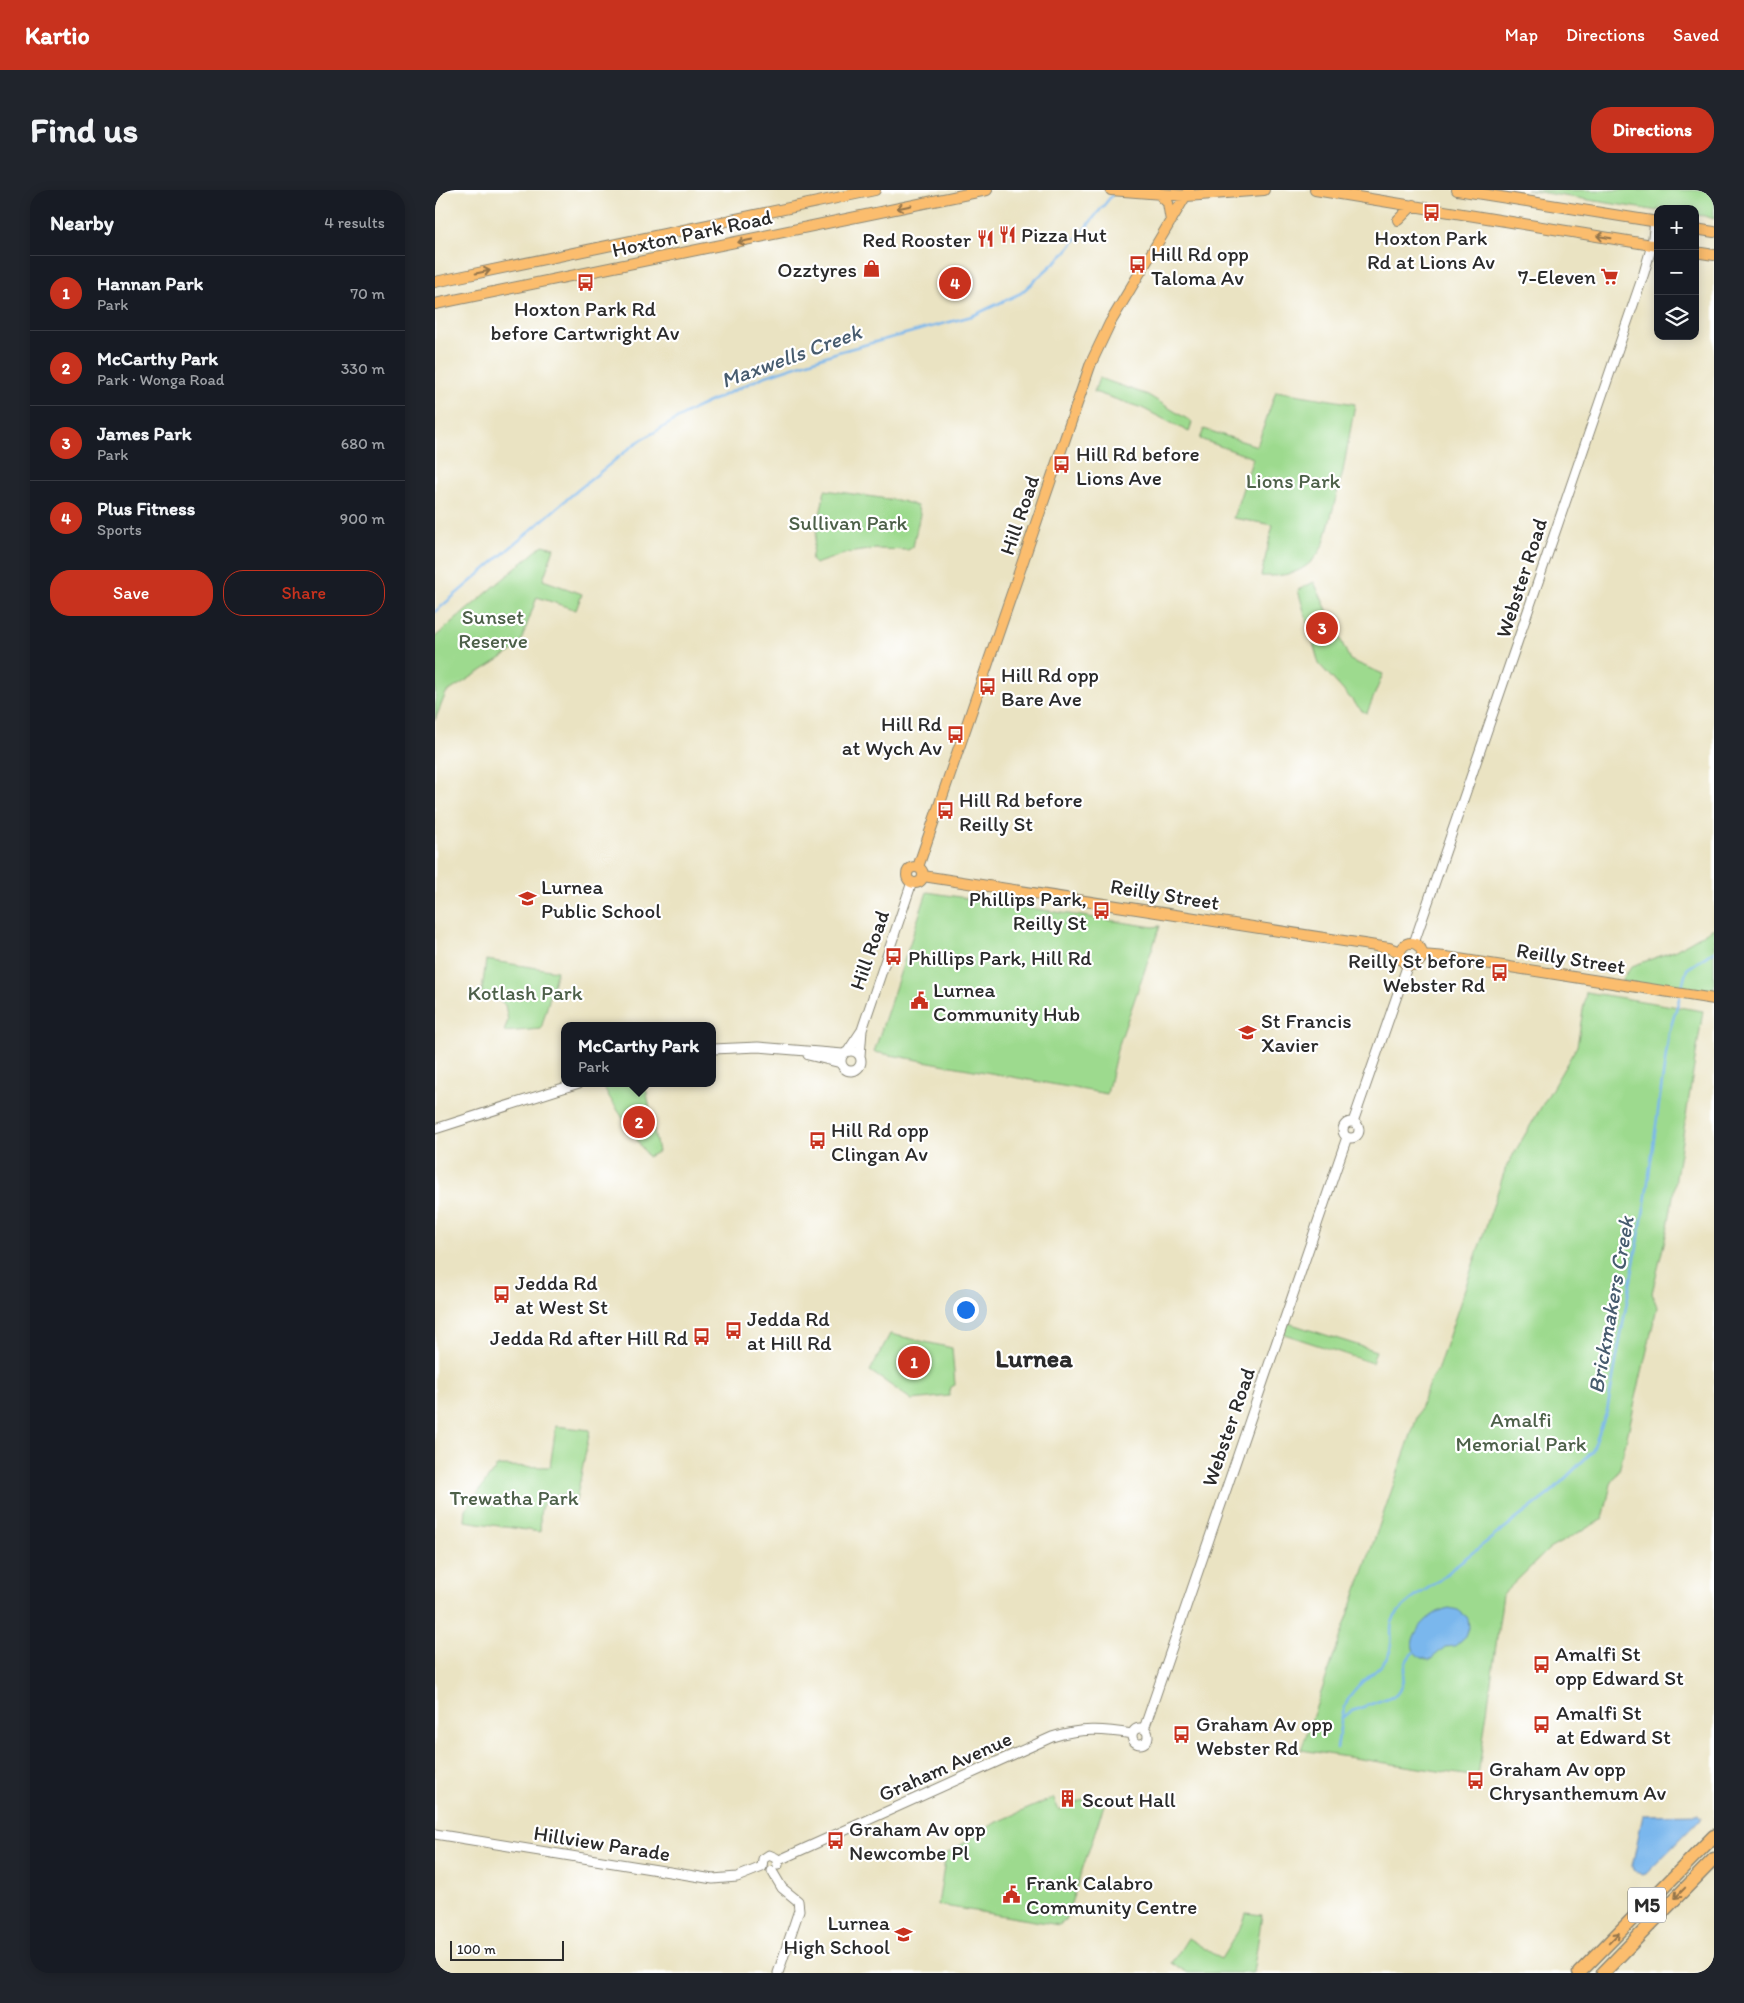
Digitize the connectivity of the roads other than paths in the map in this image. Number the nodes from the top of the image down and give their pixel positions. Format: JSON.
{"nodes":[{"id":1,"x":875,"y":190,"type":"edge"},
{"id":2,"x":987,"y":190,"type":"edge"},
{"id":3,"x":1111,"y":190,"type":"edge"},
{"id":4,"x":1264,"y":190,"type":"edge"},
{"id":5,"x":1315,"y":190,"type":"edge"},
{"id":6,"x":1457,"y":190,"type":"edge"},
{"id":7,"x":1158,"y":193,"type":"junction"},
{"id":8,"x":1188,"y":193,"type":"edge"},
{"id":9,"x":1413,"y":205,"type":"junction"},
{"id":10,"x":1398,"y":220,"type":"dead end"},
{"id":11,"x":1171,"y":221,"type":"junction"},
{"id":12,"x":1654,"y":222,"type":"edge"},
{"id":13,"x":1699,"y":230,"type":"edge"},
{"id":14,"x":1714,"y":232,"type":"edge"},
{"id":15,"x":1654,"y":245,"type":"edge"},
{"id":16,"x":1654,"y":248,"type":"edge"},
{"id":17,"x":1699,"y":253,"type":"edge"},
{"id":18,"x":1714,"y":255,"type":"edge"},
{"id":19,"x":435,"y":282,"type":"edge"},
{"id":20,"x":435,"y":304,"type":"edge"},
{"id":21,"x":920,"y":872,"type":"junction"},
{"id":22,"x":912,"y":882,"type":"joint"},
{"id":23,"x":1414,"y":943,"type":"junction"},
{"id":24,"x":1400,"y":952,"type":"junction"},
{"id":25,"x":1422,"y":955,"type":"junction"},
{"id":26,"x":1408,"y":964,"type":"junction"},
{"id":27,"x":1714,"y":999,"type":"edge"},
{"id":28,"x":861,"y":1030,"type":"junction"},
{"id":29,"x":716,"y":1049,"type":"edge"},
{"id":30,"x":801,"y":1052,"type":"junction"},
{"id":31,"x":846,"y":1052,"type":"junction"},
{"id":32,"x":860,"y":1056,"type":"junction"},
{"id":33,"x":841,"y":1063,"type":"junction"},
{"id":34,"x":566,"y":1087,"type":"edge"},
{"id":35,"x":435,"y":1129,"type":"edge"},
{"id":36,"x":1144,"y":1729,"type":"junction"},
{"id":37,"x":1132,"y":1734,"type":"junction"},
{"id":38,"x":435,"y":1834,"type":"edge"},
{"id":39,"x":1714,"y":1836,"type":"edge"},
{"id":40,"x":1714,"y":1859,"type":"edge"},
{"id":41,"x":777,"y":1861,"type":"junction"},
{"id":42,"x":762,"y":1867,"type":"junction"},
{"id":43,"x":772,"y":1871,"type":"junction"},
{"id":44,"x":778,"y":1973,"type":"edge"},
{"id":45,"x":1579,"y":1973,"type":"edge"},
{"id":46,"x":1603,"y":1973,"type":"edge"}],
"edges":[{"from":19,"to":1,"type":"main road","name":"Hoxton Park Road","one_way":true},
{"from":2,"to":20,"type":"main road","name":"Hoxton Park Road","one_way":true},
{"from":3,"to":7,"type":"main road"},
{"from":4,"to":8,"type":"main road"},
{"from":5,"to":9,"type":"main road"},
{"from":6,"to":12,"type":"main road"},
{"from":7,"to":8,"type":"main road"},
{"from":7,"to":11,"type":"main road"},
{"from":8,"to":11,"type":"main road","name":"Hill Road"},
{"from":9,"to":10,"type":"main road"},
{"from":15,"to":9,"type":"main road","one_way":true},
{"from":11,"to":21,"type":"main road","name":"Hill Road"},
{"from":13,"to":14,"type":"main road"},
{"from":16,"to":23,"type":"street","name":"Webster Road"},
{"from":17,"to":18,"type":"main road"},
{"from":21,"to":22,"type":"main road","name":"Hill Road"},
{"from":21,"to":24,"type":"main road","name":"Reilly Street"},
{"from":22,"to":28,"type":"street","name":"Hill Road"},
{"from":23,"to":24,"type":"main road"},
{"from":23,"to":25,"type":"main road"},
{"from":24,"to":26,"type":"main road"},
{"from":25,"to":26,"type":"main road"},
{"from":25,"to":27,"type":"main road","name":"Reilly Street"},
{"from":26,"to":36,"type":"street","name":"Webster Road"},
{"from":28,"to":31,"type":"street","name":"Hill Road"},
{"from":28,"to":32,"type":"street","name":"Hill Road"},
{"from":29,"to":30,"type":"street"},
{"from":30,"to":31,"type":"street"},
{"from":30,"to":33,"type":"street"},
{"from":31,"to":32,"type":"street"},
{"from":31,"to":33,"type":"street"},
{"from":32,"to":33,"type":"street"},
{"from":34,"to":35,"type":"street"},
{"from":36,"to":37,"type":"street"},
{"from":36,"to":37,"type":"street"},
{"from":37,"to":41,"type":"street","name":"Graham Avenue"},
{"from":38,"to":42,"type":"street","name":"Hillview Parade"},
{"from":45,"to":39,"type":"highway","number":"M5","one_way":true},
{"from":40,"to":46,"type":"highway","number":"M5","one_way":true},
{"from":41,"to":42,"type":"street"},
{"from":41,"to":43,"type":"street"},
{"from":42,"to":43,"type":"street"},
{"from":43,"to":44,"type":"street"}]}
